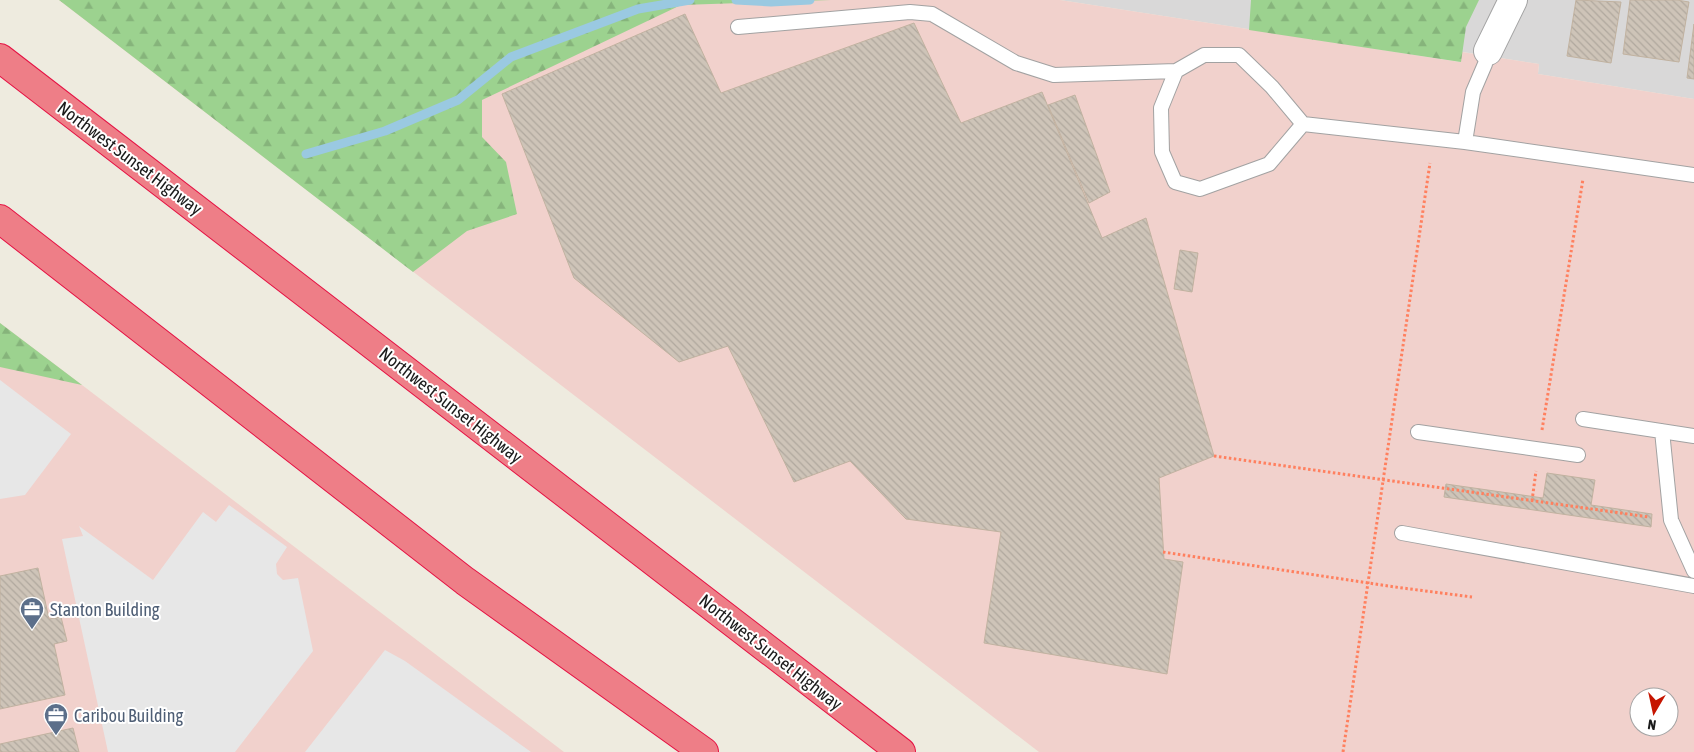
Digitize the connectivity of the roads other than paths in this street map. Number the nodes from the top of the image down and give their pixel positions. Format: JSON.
{"nodes":[{"id":1,"x":1513,"y":0,"type":"edge"},
{"id":2,"x":738,"y":27,"type":"dead end"},
{"id":3,"x":1488,"y":51,"type":"joint"},
{"id":4,"x":0,"y":58,"type":"edge"},
{"id":5,"x":1176,"y":71,"type":"junction"},
{"id":6,"x":1303,"y":124,"type":"junction"},
{"id":7,"x":1465,"y":142,"type":"junction"},
{"id":8,"x":1694,"y":175,"type":"edge"},
{"id":9,"x":0,"y":218,"type":"edge"},
{"id":10,"x":1583,"y":419,"type":"dead end"},
{"id":11,"x":1662,"y":431,"type":"junction"},
{"id":12,"x":1418,"y":432,"type":"dead end"},
{"id":13,"x":1694,"y":436,"type":"edge"},
{"id":14,"x":1578,"y":455,"type":"dead end"},
{"id":15,"x":1402,"y":533,"type":"dead end"},
{"id":16,"x":1694,"y":571,"type":"edge"},
{"id":17,"x":1694,"y":586,"type":"edge"},
{"id":18,"x":704,"y":752,"type":"edge"},
{"id":19,"x":901,"y":752,"type":"edge"}],
"edges":[{"from":1,"to":3,"type":"street"},
{"from":2,"to":5,"type":"lane"},
{"from":3,"to":7,"type":"lane"},
{"from":4,"to":19,"type":"highway","name":"Northwest Sunset Highway"},
{"from":5,"to":6,"type":"lane"},
{"from":5,"to":6,"type":"lane"},
{"from":6,"to":7,"type":"lane"},
{"from":7,"to":8,"type":"lane"},
{"from":9,"to":18,"type":"highway"},
{"from":10,"to":11,"type":"lane"},
{"from":11,"to":13,"type":"lane"},
{"from":11,"to":16,"type":"lane"},
{"from":12,"to":14,"type":"lane"},
{"from":15,"to":17,"type":"lane"}]}
